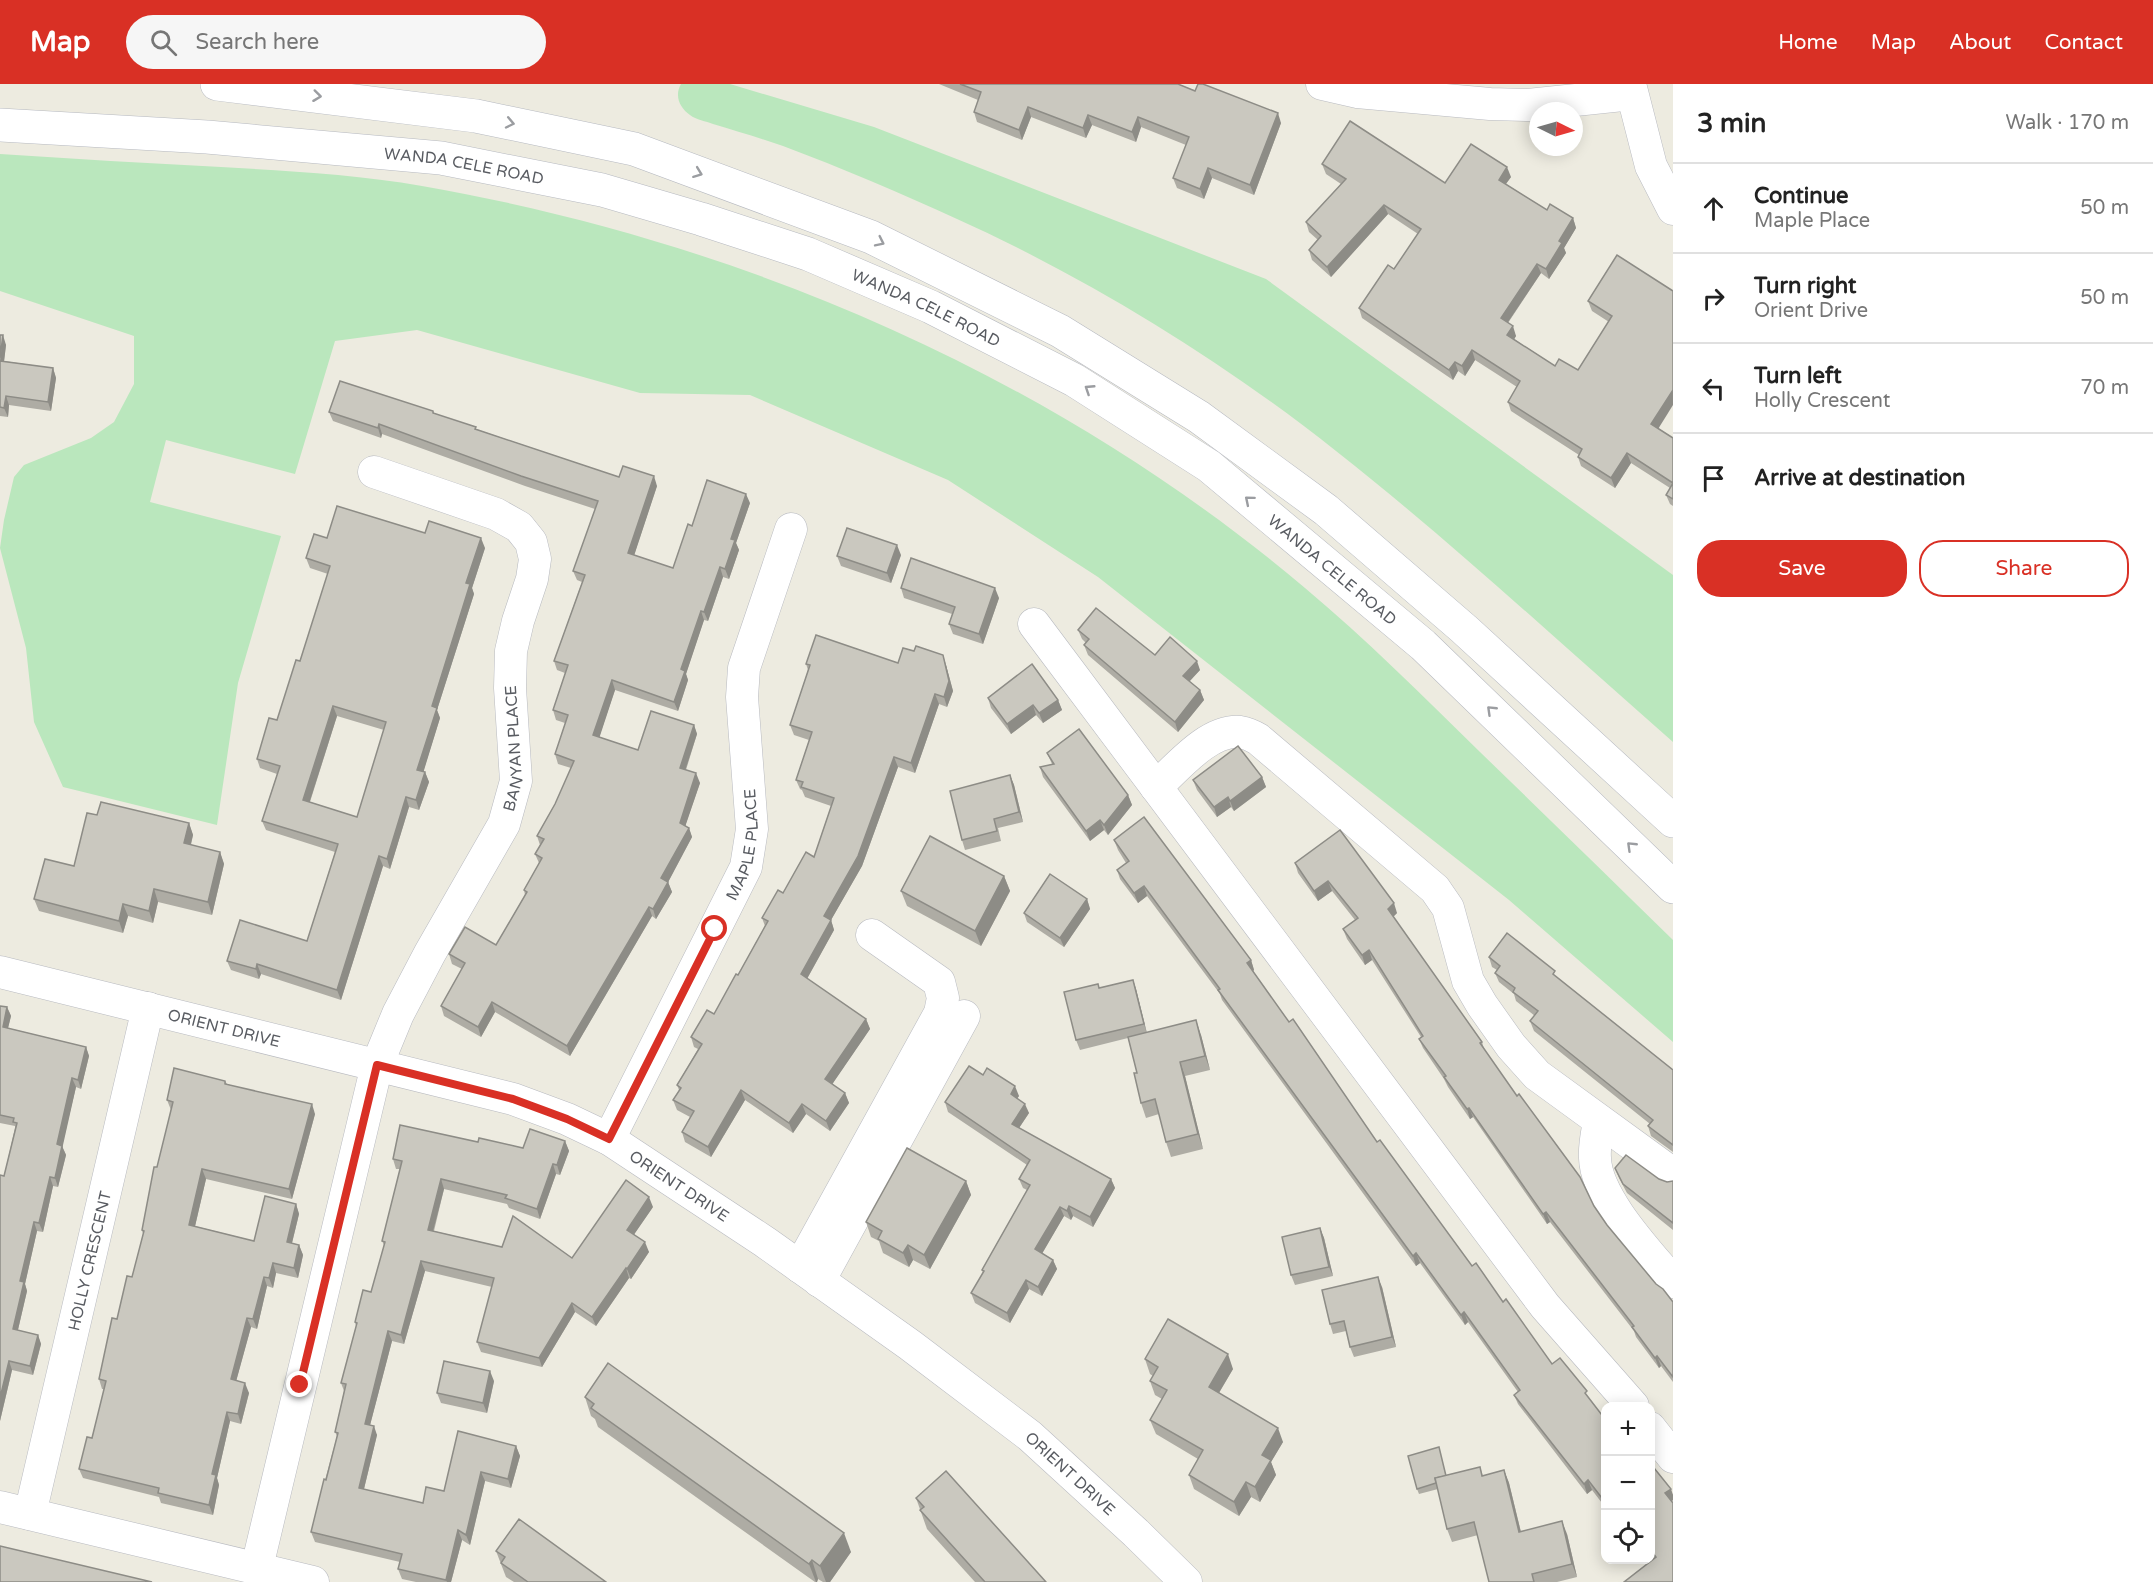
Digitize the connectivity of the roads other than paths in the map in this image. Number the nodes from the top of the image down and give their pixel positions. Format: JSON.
{"nodes":[{"id":1,"x":217,"y":84,"type":"edge"},
{"id":2,"x":1322,"y":84,"type":"edge"},
{"id":3,"x":1631,"y":89,"type":"edge"},
{"id":4,"x":0,"y":125,"type":"edge"},
{"id":5,"x":1673,"y":210,"type":"edge"},
{"id":6,"x":374,"y":472,"type":"dead end"},
{"id":7,"x":791,"y":529,"type":"dead end"},
{"id":8,"x":1034,"y":624,"type":"dead end"},
{"id":9,"x":1156,"y":787,"type":"junction"},
{"id":10,"x":1673,"y":821,"type":"edge"},
{"id":11,"x":1673,"y":887,"type":"edge"},
{"id":12,"x":872,"y":935,"type":"dead end"},
{"id":13,"x":0,"y":972,"type":"edge"},
{"id":14,"x":148,"y":1008,"type":"junction"},
{"id":15,"x":964,"y":1016,"type":"dead end"},
{"id":16,"x":377,"y":1065,"type":"junction"},
{"id":17,"x":1599,"y":1121,"type":"junction"},
{"id":18,"x":609,"y":1139,"type":"junction"},
{"id":19,"x":1673,"y":1174,"type":"edge"},
{"id":20,"x":809,"y":1274,"type":"junction"},
{"id":21,"x":1673,"y":1282,"type":"edge"},
{"id":22,"x":1629,"y":1402,"type":"edge"},
{"id":23,"x":1655,"y":1434,"type":"edge"},
{"id":24,"x":1673,"y":1457,"type":"edge"},
{"id":25,"x":15,"y":1511,"type":"edge"},
{"id":26,"x":257,"y":1568,"type":"junction"},
{"id":27,"x":313,"y":1582,"type":"edge"},
{"id":28,"x":1186,"y":1582,"type":"edge"}],
"edges":[{"from":1,"to":10,"type":"street","one_way":true},
{"from":2,"to":3,"type":"street"},
{"from":3,"to":5,"type":"street"},
{"from":11,"to":4,"type":"street","name":"WANDA CELE ROAD","one_way":true},
{"from":6,"to":16,"type":"street","name":"BANYAN PLACE"},
{"from":7,"to":18,"type":"street","name":"MAPLE PLACE"},
{"from":8,"to":9,"type":"street"},
{"from":9,"to":17,"type":"street"},
{"from":9,"to":22,"type":"street"},
{"from":12,"to":20,"type":"street"},
{"from":13,"to":14,"type":"street","name":"ORIENT DRIVE"},
{"from":14,"to":16,"type":"street","name":"ORIENT DRIVE"},
{"from":14,"to":25,"type":"street","name":"HOLLY CRESCENT"},
{"from":15,"to":20,"type":"street"},
{"from":16,"to":18,"type":"street","name":"ORIENT DRIVE"},
{"from":16,"to":26,"type":"street"},
{"from":17,"to":19,"type":"street"},
{"from":17,"to":21,"type":"street"},
{"from":18,"to":20,"type":"street","name":"ORIENT DRIVE"},
{"from":20,"to":28,"type":"street","name":"ORIENT DRIVE"},
{"from":23,"to":24,"type":"street"},
{"from":25,"to":26,"type":"street","name":"HOLLY CRESCENT"},
{"from":26,"to":27,"type":"street","name":"HOLLY CRESCENT"}]}
